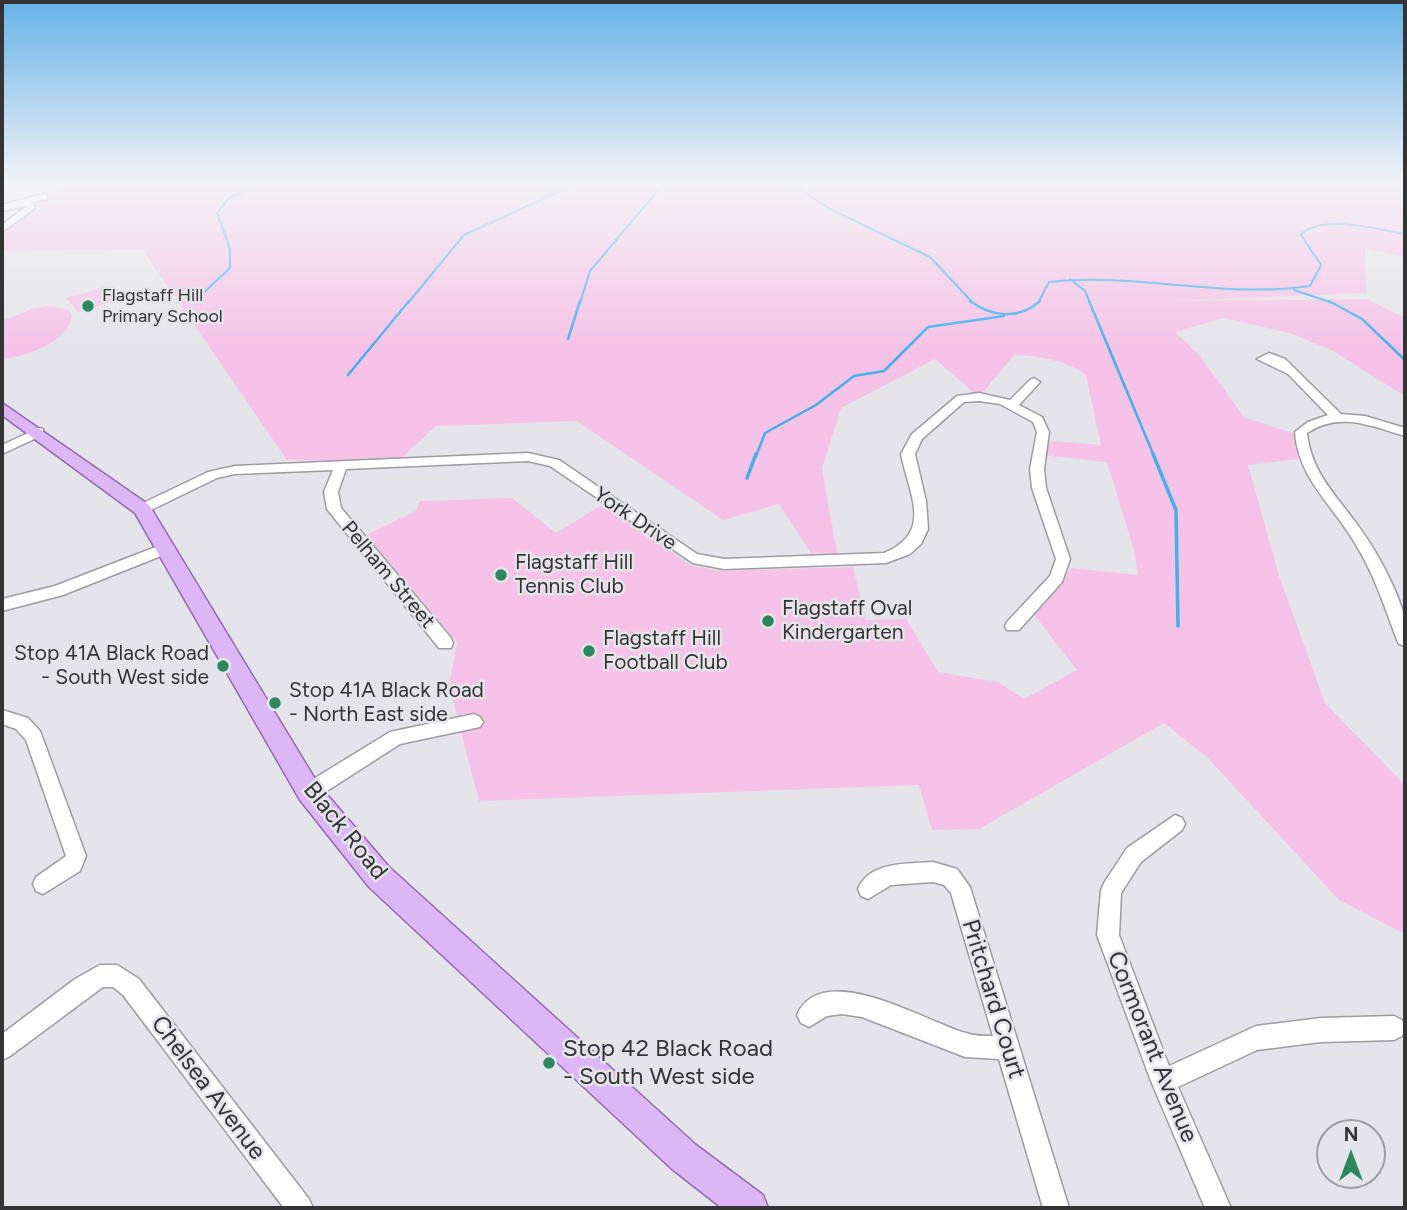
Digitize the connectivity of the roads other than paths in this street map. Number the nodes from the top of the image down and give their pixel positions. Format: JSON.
{"nodes":[{"id":1,"x":1292,"y":372,"type":"dead end"},
{"id":2,"x":1034,"y":382,"type":"dead end"},
{"id":3,"x":1013,"y":405,"type":"junction"},
{"id":4,"x":2,"y":408,"type":"edge"},
{"id":5,"x":1337,"y":417,"type":"junction"},
{"id":6,"x":39,"y":432,"type":"junction"},
{"id":7,"x":1405,"y":432,"type":"edge"},
{"id":8,"x":2,"y":450,"type":"edge"},
{"id":9,"x":341,"y":465,"type":"junction"},
{"id":10,"x":142,"y":509,"type":"junction"},
{"id":11,"x":166,"y":548,"type":"junction"},
{"id":12,"x":2,"y":604,"type":"edge"},
{"id":13,"x":1013,"y":626,"type":"dead end"},
{"id":14,"x":1405,"y":640,"type":"edge"},
{"id":15,"x":445,"y":643,"type":"dead end"},
{"id":16,"x":2,"y":717,"type":"edge"},
{"id":17,"x":474,"y":722,"type":"dead end"},
{"id":18,"x":309,"y":792,"type":"junction"},
{"id":19,"x":1175,"y":824,"type":"dead end"},
{"id":20,"x":43,"y":884,"type":"dead end"},
{"id":21,"x":868,"y":889,"type":"dead end"},
{"id":22,"x":809,"y":1015,"type":"dead end"},
{"id":23,"x":1394,"y":1028,"type":"dead end"},
{"id":24,"x":1007,"y":1046,"type":"junction"},
{"id":25,"x":2,"y":1048,"type":"edge"},
{"id":26,"x":1163,"y":1081,"type":"junction"},
{"id":27,"x":300,"y":1208,"type":"edge"},
{"id":28,"x":750,"y":1208,"type":"edge"},
{"id":29,"x":1056,"y":1208,"type":"edge"},
{"id":30,"x":1217,"y":1208,"type":"edge"}],
"edges":[{"from":1,"to":5,"type":"street"},
{"from":2,"to":3,"type":"street"},
{"from":3,"to":9,"type":"street","name":"York Drive"},
{"from":3,"to":13,"type":"street","name":"York Drive"},
{"from":4,"to":6,"type":"main road","name":"Black Road"},
{"from":5,"to":7,"type":"street"},
{"from":5,"to":14,"type":"street"},
{"from":6,"to":8,"type":"street"},
{"from":6,"to":10,"type":"main road","name":"Black Road"},
{"from":9,"to":10,"type":"street","name":"York Drive"},
{"from":9,"to":15,"type":"street","name":"Pelham Street"},
{"from":10,"to":11,"type":"main road","name":"Black Road"},
{"from":11,"to":12,"type":"street"},
{"from":11,"to":18,"type":"main road","name":"Black Road"},
{"from":16,"to":20,"type":"street"},
{"from":17,"to":18,"type":"street"},
{"from":18,"to":28,"type":"main road","name":"Black Road"},
{"from":19,"to":26,"type":"street","name":"Cormorant Avenue"},
{"from":21,"to":24,"type":"street","name":"Pritchard Court"},
{"from":22,"to":24,"type":"street"},
{"from":23,"to":26,"type":"street"},
{"from":24,"to":29,"type":"street","name":"Pritchard Court"},
{"from":25,"to":27,"type":"street","name":"Chelsea Avenue"},
{"from":26,"to":30,"type":"street","name":"Cormorant Avenue"}]}
